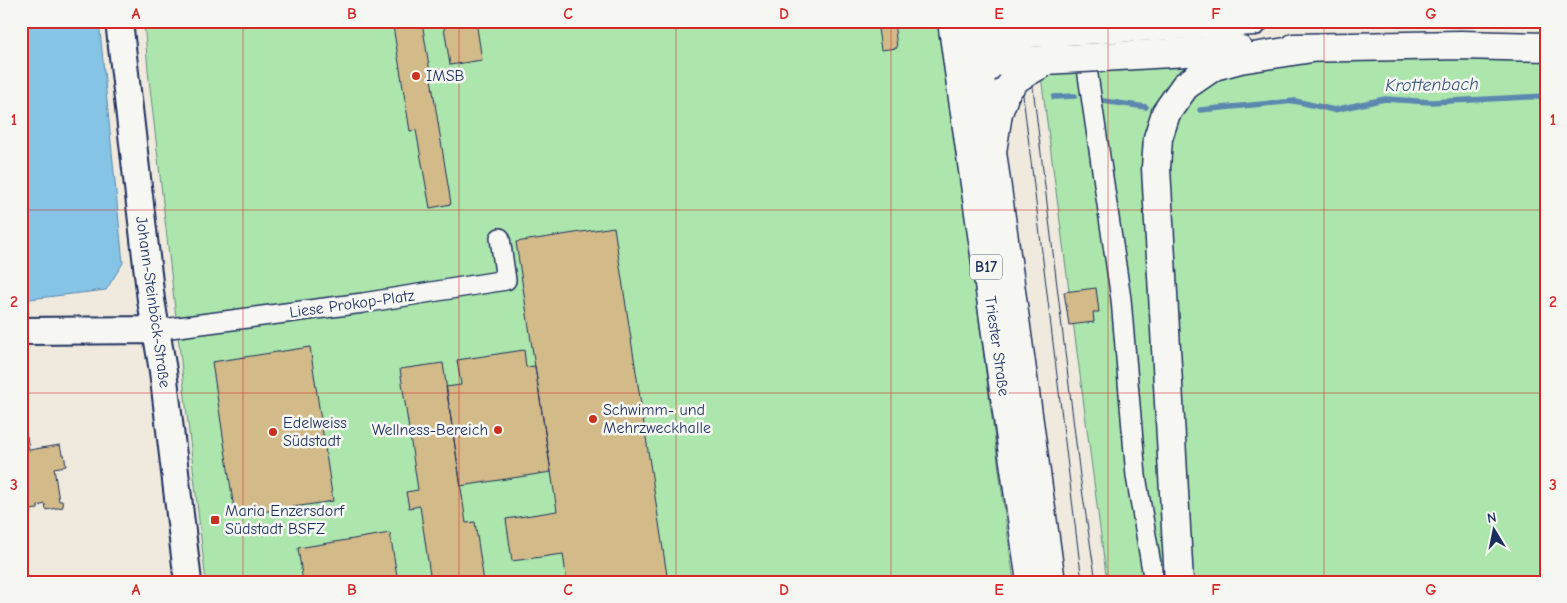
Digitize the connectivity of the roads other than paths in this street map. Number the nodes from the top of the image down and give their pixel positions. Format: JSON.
{"nodes":[{"id":1,"x":119,"y":21,"type":"edge"},
{"id":2,"x":952,"y":21,"type":"edge"},
{"id":3,"x":1254,"y":21,"type":"edge"},
{"id":4,"x":1090,"y":25,"type":"edge"},
{"id":5,"x":998,"y":40,"type":"edge"},
{"id":6,"x":1546,"y":47,"type":"edge"},
{"id":7,"x":1312,"y":48,"type":"junction"},
{"id":8,"x":955,"y":52,"type":"junction"},
{"id":9,"x":1047,"y":60,"type":"junction"},
{"id":10,"x":992,"y":152,"type":"junction"},
{"id":11,"x":500,"y":238,"type":"dead end"},
{"id":12,"x":155,"y":330,"type":"junction"},
{"id":13,"x":21,"y":331,"type":"edge"},
{"id":14,"x":188,"y":582,"type":"edge"},
{"id":15,"x":1031,"y":582,"type":"edge"},
{"id":16,"x":1051,"y":582,"type":"edge"},
{"id":17,"x":1154,"y":582,"type":"edge"},
{"id":18,"x":1179,"y":582,"type":"edge"}],
"edges":[{"from":1,"to":12,"type":"street","name":"Johann-Steinböck-Straße"},
{"from":2,"to":8,"type":"main road","name":"Triester Straße","number":"B17"},
{"from":3,"to":4,"type":"main road"},
{"from":4,"to":5,"type":"main road","bridge":true},
{"from":4,"to":17,"type":"street"},
{"from":5,"to":8,"type":"main road"},
{"from":5,"to":9,"type":"main road","bridge":true},
{"from":5,"to":10,"type":"main road","name":"Triester Straße","number":"B17"},
{"from":6,"to":7,"type":"main road"},
{"from":7,"to":9,"type":"main road","bridge":true},
{"from":7,"to":18,"type":"main road"},
{"from":8,"to":15,"type":"main road","name":"Triester Straße","number":"B17"},
{"from":9,"to":10,"type":"main road","bridge":true},
{"from":10,"to":16,"type":"main road","name":"Triester Straße","number":"B17"},
{"from":11,"to":12,"type":"street","name":"Liese Prokop-Platz"},
{"from":12,"to":13,"type":"street"},
{"from":12,"to":14,"type":"street","name":"Johann-Steinböck-Straße"}]}
